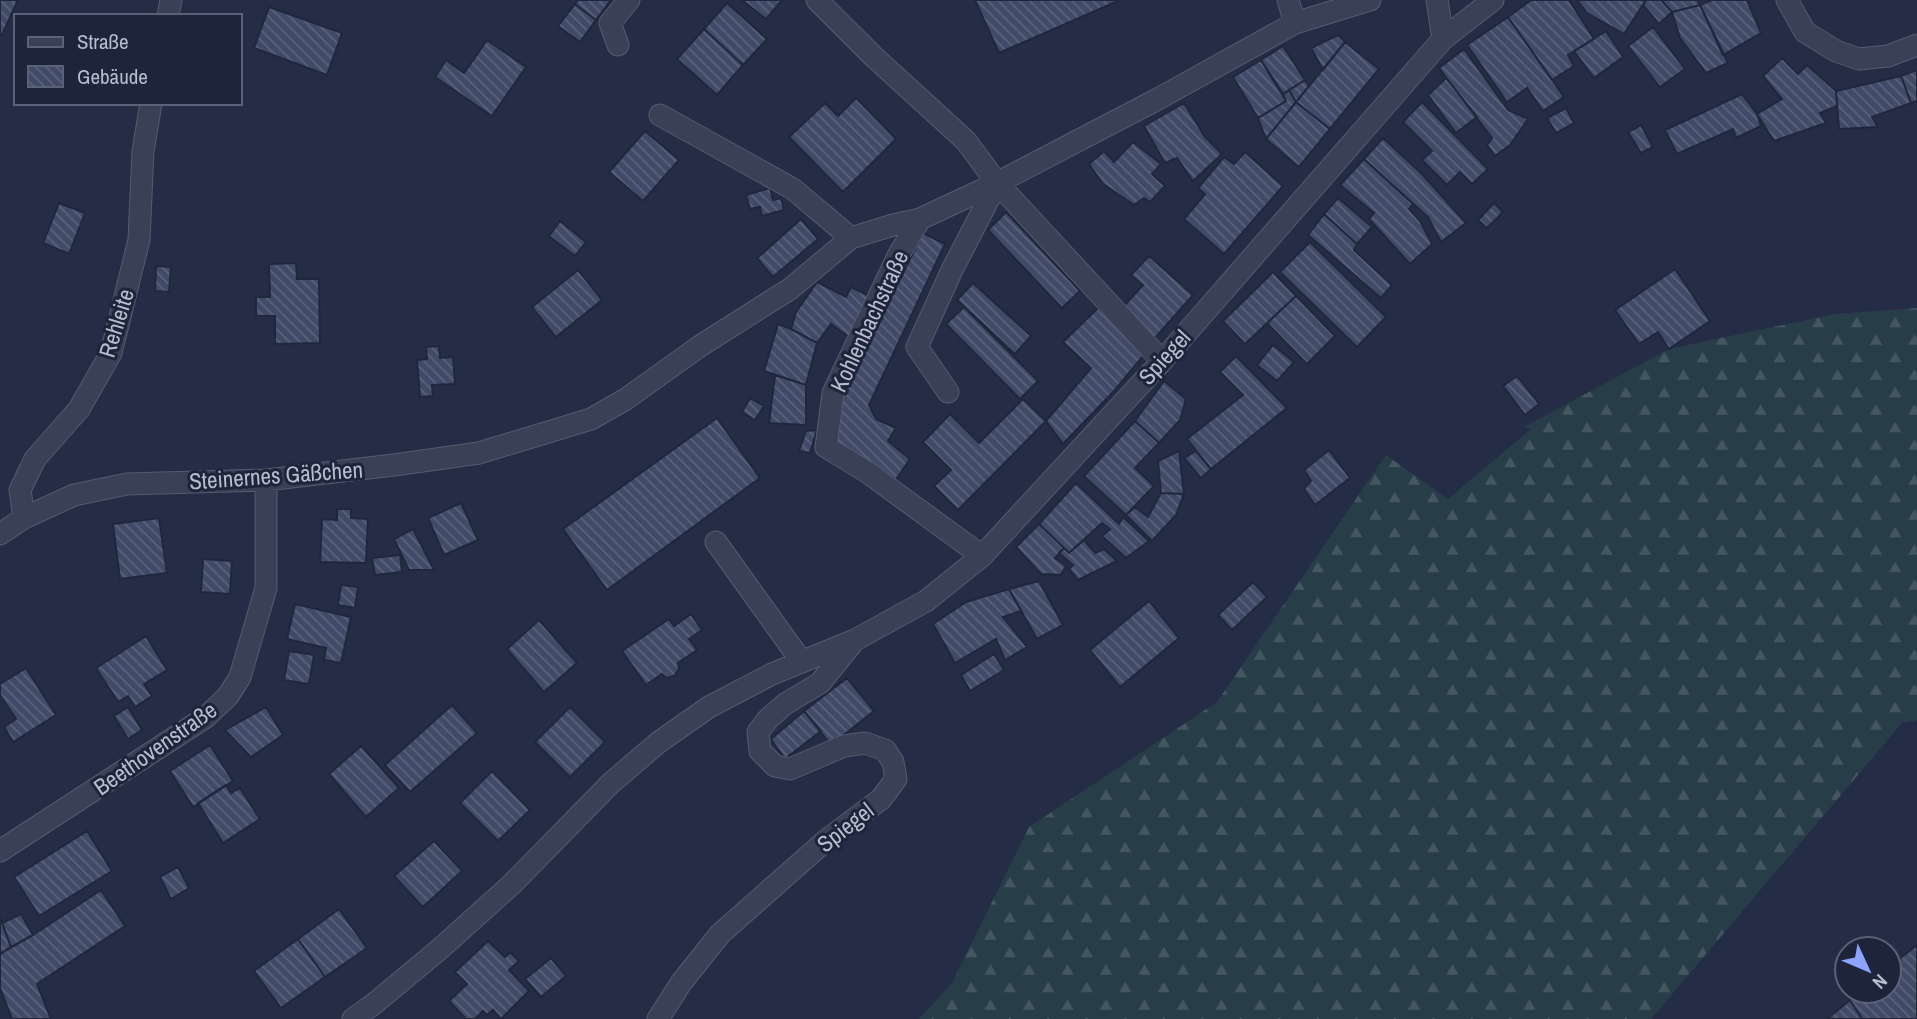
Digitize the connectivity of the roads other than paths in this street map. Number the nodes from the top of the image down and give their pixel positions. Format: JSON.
{"nodes":[{"id":1,"x":629,"y":0,"type":"edge"},
{"id":2,"x":817,"y":0,"type":"edge"},
{"id":3,"x":1288,"y":0,"type":"edge"},
{"id":4,"x":1370,"y":0,"type":"edge"},
{"id":5,"x":1437,"y":0,"type":"edge"},
{"id":6,"x":1493,"y":0,"type":"edge"},
{"id":7,"x":1787,"y":0,"type":"edge"},
{"id":8,"x":1295,"y":23,"type":"junction"},
{"id":9,"x":1443,"y":39,"type":"junction"},
{"id":10,"x":618,"y":45,"type":"dead end"},
{"id":11,"x":1917,"y":45,"type":"edge"},
{"id":12,"x":151,"y":105,"type":"edge"},
{"id":13,"x":660,"y":115,"type":"dead end"},
{"id":14,"x":997,"y":183,"type":"junction"},
{"id":15,"x":920,"y":219,"type":"junction"},
{"id":16,"x":851,"y":238,"type":"junction"},
{"id":17,"x":1162,"y":361,"type":"junction"},
{"id":18,"x":948,"y":392,"type":"dead end"},
{"id":19,"x":559,"y":429,"type":"joint"},
{"id":20,"x":266,"y":480,"type":"junction"},
{"id":21,"x":24,"y":518,"type":"junction"},
{"id":22,"x":0,"y":534,"type":"edge"},
{"id":23,"x":716,"y":542,"type":"dead end"},
{"id":24,"x":982,"y":556,"type":"junction"},
{"id":25,"x":855,"y":640,"type":"junction"},
{"id":26,"x":802,"y":662,"type":"junction"},
{"id":27,"x":0,"y":851,"type":"edge"},
{"id":28,"x":353,"y":1019,"type":"edge"},
{"id":29,"x":658,"y":1019,"type":"edge"}],
"edges":[{"from":1,"to":10,"type":"street"},
{"from":2,"to":14,"type":"street"},
{"from":3,"to":8,"type":"street"},
{"from":4,"to":8,"type":"street","name":"Kohlenbachstraße"},
{"from":5,"to":9,"type":"street"},
{"from":6,"to":9,"type":"street","name":"Spiegel"},
{"from":7,"to":11,"type":"street"},
{"from":8,"to":14,"type":"street","name":"Kohlenbachstraße"},
{"from":9,"to":17,"type":"street","name":"Spiegel"},
{"from":12,"to":21,"type":"street","name":"Rehleite"},
{"from":13,"to":16,"type":"street"},
{"from":14,"to":15,"type":"street","name":"Kohlenbachstraße"},
{"from":14,"to":17,"type":"street"},
{"from":14,"to":18,"type":"street"},
{"from":15,"to":16,"type":"street","name":"Kohlenbachstraße"},
{"from":15,"to":24,"type":"street","name":"Kohlenbachstraße"},
{"from":16,"to":19,"type":"street","name":"Kohlenbachstraße"},
{"from":17,"to":24,"type":"street","name":"Spiegel"},
{"from":19,"to":20,"type":"street","name":"Steinernes Gäßchen"},
{"from":20,"to":21,"type":"street","name":"Steinernes Gäßchen"},
{"from":20,"to":27,"type":"street","name":"Beethovenstraße"},
{"from":21,"to":22,"type":"street","name":"Steinernes Gäßchen"},
{"from":23,"to":26,"type":"street"},
{"from":24,"to":25,"type":"street","name":"Spiegel"},
{"from":25,"to":26,"type":"street","name":"Spiegel"},
{"from":25,"to":29,"type":"street","name":"Spiegel"},
{"from":26,"to":28,"type":"street","name":"Spiegel"}]}
